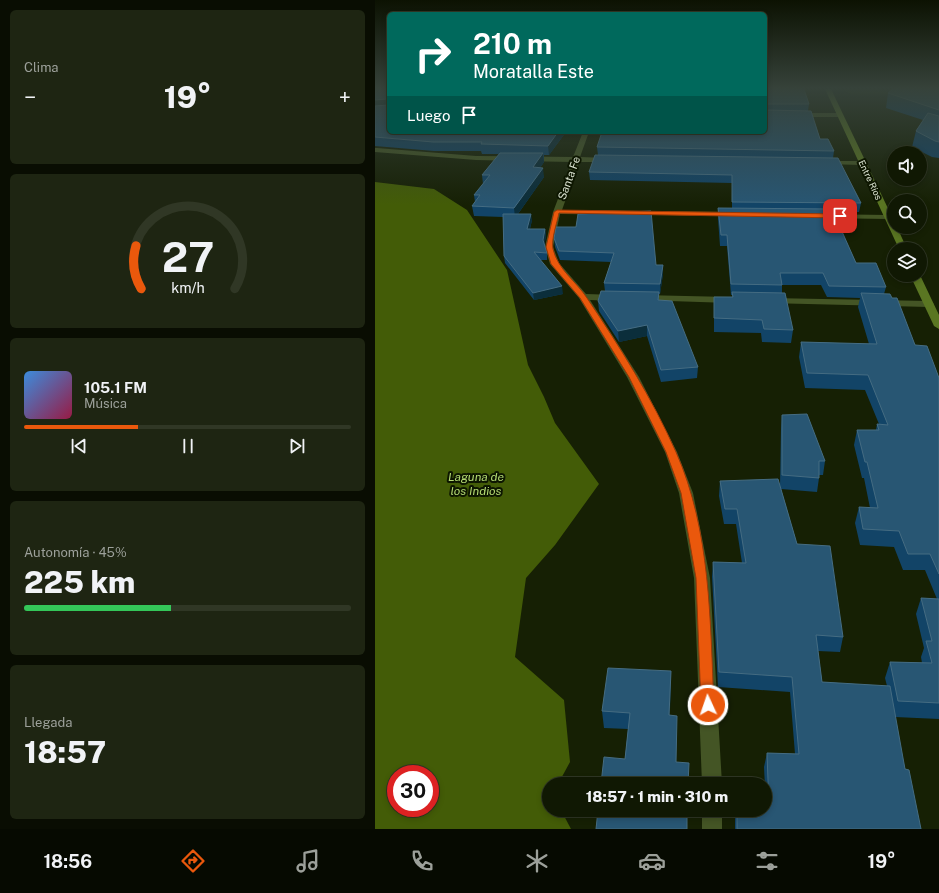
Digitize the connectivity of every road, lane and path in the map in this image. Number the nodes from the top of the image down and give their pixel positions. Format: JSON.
{"nodes":[{"id":1,"x":845,"y":128,"type":"edge"},
{"id":2,"x":585,"y":134,"type":"edge"},
{"id":3,"x":377,"y":150,"type":"dead end"},
{"id":4,"x":576,"y":160,"type":"junction"},
{"id":5,"x":615,"y":160,"type":"edge"},
{"id":6,"x":814,"y":162,"type":"edge"},
{"id":7,"x":862,"y":163,"type":"junction"},
{"id":8,"x":557,"y":212,"type":"junction"},
{"id":9,"x":746,"y":215,"type":"edge"},
{"id":10,"x":887,"y":215,"type":"edge"},
{"id":11,"x":809,"y":216,"type":"edge"},
{"id":12,"x":887,"y":217,"type":"edge"},
{"id":13,"x":918,"y":282,"type":"edge"},
{"id":14,"x":583,"y":297,"type":"junction"},
{"id":15,"x":740,"y":300,"type":"edge"},
{"id":16,"x":756,"y":300,"type":"edge"},
{"id":17,"x":929,"y":304,"type":"junction"},
{"id":18,"x":939,"y":326,"type":"edge"},
{"id":19,"x":711,"y":777,"type":"edge"},
{"id":20,"x":712,"y":817,"type":"edge"},
{"id":21,"x":713,"y":829,"type":"edge"}],
"edges":[{"from":1,"to":7,"type":"main road","name":"Entre Ríos"},
{"from":2,"to":4,"type":"street","name":"Santa Fe"},
{"from":3,"to":4,"type":"street"},
{"from":4,"to":5,"type":"street"},
{"from":4,"to":8,"type":"street","name":"Santa Fe"},
{"from":6,"to":7,"type":"street"},
{"from":7,"to":10,"type":"main road","name":"Entre Ríos"},
{"from":8,"to":9,"type":"street"},
{"from":8,"to":14,"type":"street","name":"Santa Fe"},
{"from":11,"to":12,"type":"street"},
{"from":13,"to":17,"type":"main road"},
{"from":14,"to":15,"type":"street"},
{"from":14,"to":19,"type":"street","name":"Santa Fe"},
{"from":16,"to":17,"type":"street"},
{"from":17,"to":18,"type":"main road"},
{"from":20,"to":21,"type":"street"}]}
